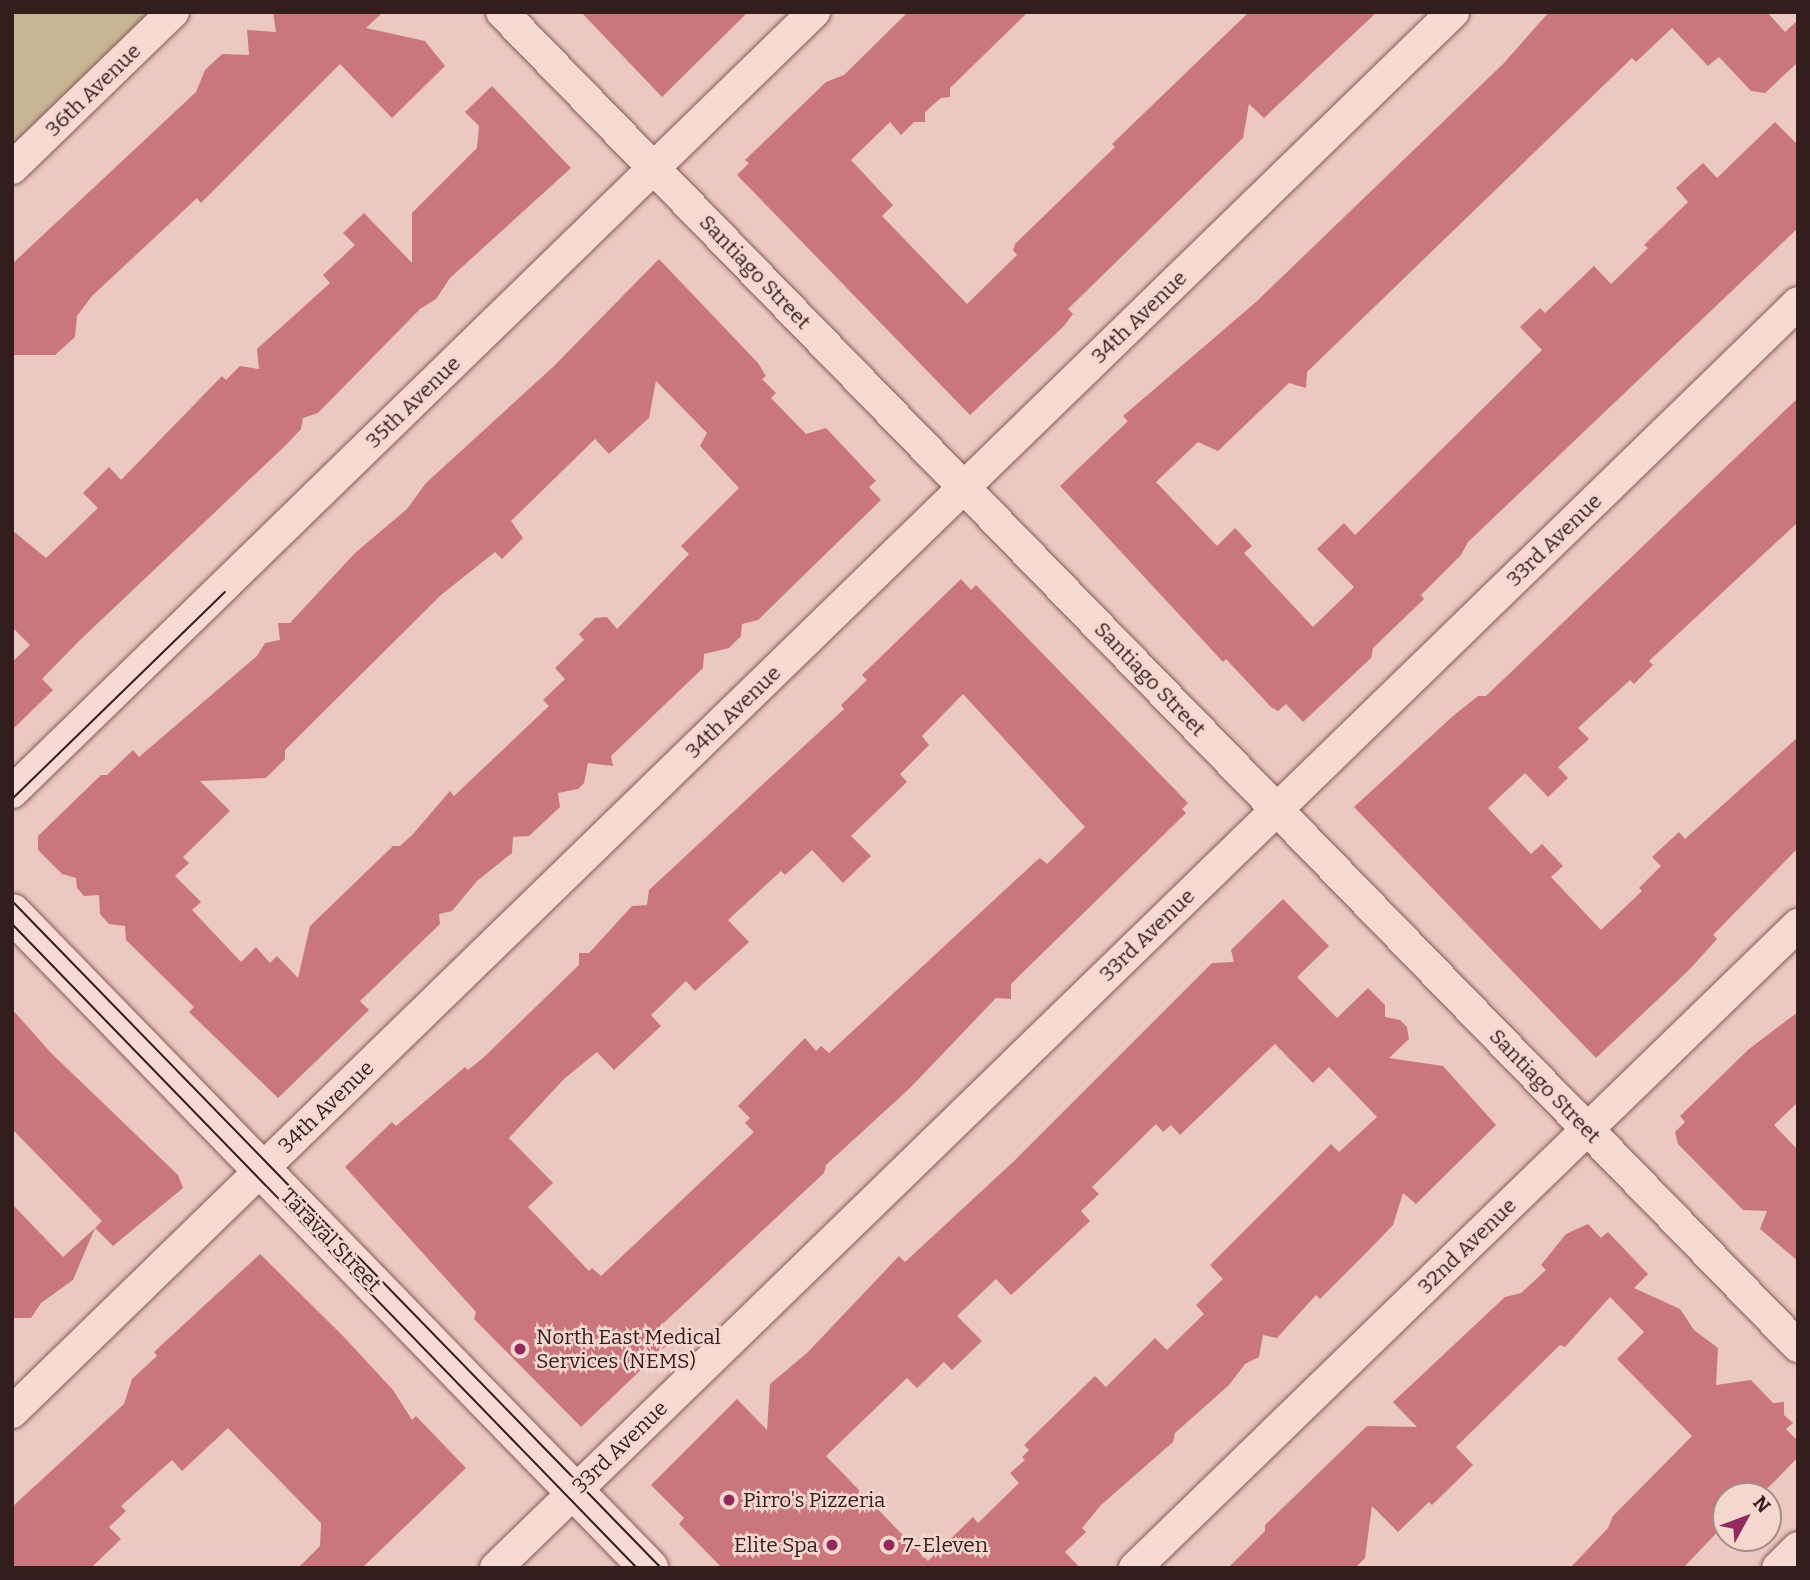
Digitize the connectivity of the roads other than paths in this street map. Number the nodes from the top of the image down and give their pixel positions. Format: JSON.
{"nodes":[{"id":1,"x":173,"y":12,"type":"edge"},
{"id":2,"x":502,"y":12,"type":"edge"},
{"id":3,"x":814,"y":12,"type":"edge"},
{"id":4,"x":1453,"y":12,"type":"edge"},
{"id":5,"x":654,"y":168,"type":"junction"},
{"id":6,"x":12,"y":169,"type":"edge"},
{"id":7,"x":1798,"y":303,"type":"edge"},
{"id":8,"x":964,"y":487,"type":"junction"},
{"id":9,"x":12,"y":792,"type":"edge"},
{"id":10,"x":1276,"y":809,"type":"junction"},
{"id":11,"x":12,"y":913,"type":"edge"},
{"id":12,"x":1798,"y":925,"type":"edge"},
{"id":13,"x":1587,"y":1130,"type":"junction"},
{"id":14,"x":262,"y":1169,"type":"junction"},
{"id":15,"x":1798,"y":1346,"type":"edge"},
{"id":16,"x":12,"y":1412,"type":"edge"},
{"id":17,"x":575,"y":1491,"type":"junction"},
{"id":18,"x":1798,"y":1548,"type":"edge"},
{"id":19,"x":496,"y":1568,"type":"edge"},
{"id":20,"x":649,"y":1568,"type":"edge"},
{"id":21,"x":1135,"y":1568,"type":"edge"},
{"id":22,"x":1778,"y":1568,"type":"edge"}],
"edges":[{"from":1,"to":6,"type":"street","name":"36th Avenue"},
{"from":2,"to":5,"type":"street","name":"Santiago Street"},
{"from":3,"to":5,"type":"street","name":"35th Avenue"},
{"from":4,"to":8,"type":"street","name":"34th Avenue"},
{"from":5,"to":8,"type":"street","name":"Santiago Street"},
{"from":5,"to":9,"type":"street","name":"35th Avenue"},
{"from":7,"to":10,"type":"street","name":"33rd Avenue"},
{"from":8,"to":10,"type":"street","name":"Santiago Street"},
{"from":8,"to":14,"type":"street","name":"34th Avenue"},
{"from":10,"to":13,"type":"street","name":"Santiago Street"},
{"from":10,"to":17,"type":"street","name":"33rd Avenue"},
{"from":11,"to":14,"type":"street","name":"Taraval Street"},
{"from":12,"to":13,"type":"street","name":"32nd Avenue"},
{"from":13,"to":15,"type":"street","name":"Santiago Street"},
{"from":13,"to":21,"type":"street","name":"32nd Avenue"},
{"from":14,"to":16,"type":"street","name":"34th Avenue"},
{"from":14,"to":17,"type":"street","name":"Taraval Street"},
{"from":17,"to":19,"type":"street","name":"33rd Avenue"},
{"from":17,"to":20,"type":"street","name":"Taraval Street"},
{"from":18,"to":22,"type":"street"}]}
